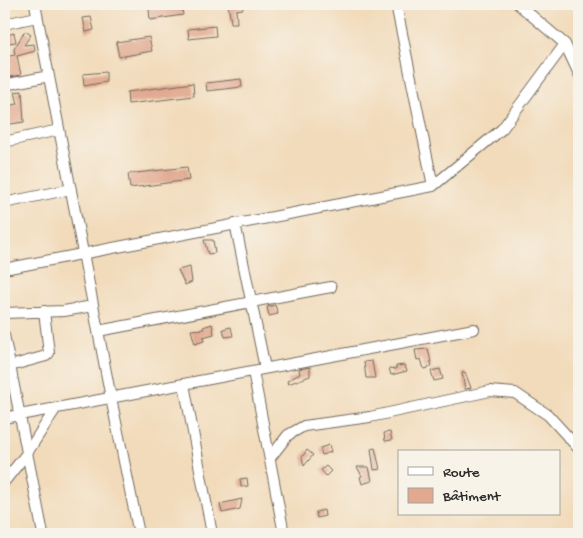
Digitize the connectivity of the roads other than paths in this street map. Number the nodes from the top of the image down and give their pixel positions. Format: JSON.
{"nodes":[{"id":1,"x":35,"y":4,"type":"edge"},
{"id":2,"x":396,"y":4,"type":"edge"},
{"id":3,"x":518,"y":4,"type":"edge"},
{"id":4,"x":37,"y":17,"type":"junction"},
{"id":5,"x":4,"y":24,"type":"edge"},
{"id":6,"x":564,"y":44,"type":"junction"},
{"id":7,"x":579,"y":74,"type":"edge"},
{"id":8,"x":49,"y":76,"type":"junction"},
{"id":9,"x":4,"y":86,"type":"edge"},
{"id":10,"x":59,"y":130,"type":"junction"},
{"id":11,"x":4,"y":142,"type":"edge"},
{"id":12,"x":433,"y":186,"type":"junction"},
{"id":13,"x":71,"y":189,"type":"junction"},
{"id":14,"x":4,"y":203,"type":"edge"},
{"id":15,"x":235,"y":223,"type":"junction"},
{"id":16,"x":83,"y":253,"type":"junction"},
{"id":17,"x":4,"y":269,"type":"edge"},
{"id":18,"x":331,"y":287,"type":"dead end"},
{"id":19,"x":252,"y":302,"type":"junction"},
{"id":20,"x":93,"y":306,"type":"junction"},
{"id":21,"x":44,"y":311,"type":"junction"},
{"id":22,"x":4,"y":313,"type":"edge"},
{"id":23,"x":474,"y":329,"type":"dead end"},
{"id":24,"x":98,"y":332,"type":"junction"},
{"id":25,"x":4,"y":335,"type":"edge"},
{"id":26,"x":5,"y":348,"type":"edge"},
{"id":27,"x":10,"y":366,"type":"junction"},
{"id":28,"x":265,"y":368,"type":"junction"},
{"id":29,"x":253,"y":371,"type":"junction"},
{"id":30,"x":184,"y":384,"type":"junction"},
{"id":31,"x":111,"y":398,"type":"junction"},
{"id":32,"x":56,"y":408,"type":"junction"},
{"id":33,"x":20,"y":415,"type":"junction"},
{"id":34,"x":4,"y":418,"type":"edge"},
{"id":35,"x":579,"y":449,"type":"edge"},
{"id":36,"x":27,"y":453,"type":"junction"},
{"id":37,"x":270,"y":458,"type":"junction"},
{"id":38,"x":4,"y":482,"type":"edge"},
{"id":39,"x":44,"y":534,"type":"edge"},
{"id":40,"x":140,"y":534,"type":"edge"},
{"id":41,"x":212,"y":534,"type":"edge"},
{"id":42,"x":284,"y":534,"type":"edge"}],
"edges":[{"from":1,"to":4,"type":"street"},
{"from":2,"to":12,"type":"street"},
{"from":3,"to":6,"type":"street"},
{"from":4,"to":5,"type":"street"},
{"from":4,"to":8,"type":"street"},
{"from":6,"to":7,"type":"street"},
{"from":6,"to":12,"type":"street"},
{"from":8,"to":9,"type":"street"},
{"from":8,"to":10,"type":"street"},
{"from":10,"to":11,"type":"street"},
{"from":10,"to":13,"type":"street"},
{"from":12,"to":15,"type":"street"},
{"from":13,"to":14,"type":"street"},
{"from":13,"to":16,"type":"street"},
{"from":15,"to":16,"type":"street"},
{"from":15,"to":19,"type":"street"},
{"from":16,"to":17,"type":"street"},
{"from":16,"to":20,"type":"street"},
{"from":18,"to":19,"type":"street"},
{"from":19,"to":24,"type":"street"},
{"from":19,"to":28,"type":"street"},
{"from":20,"to":21,"type":"street"},
{"from":20,"to":24,"type":"street"},
{"from":21,"to":22,"type":"street"},
{"from":21,"to":27,"type":"street"},
{"from":23,"to":28,"type":"street"},
{"from":24,"to":31,"type":"street"},
{"from":25,"to":26,"type":"street"},
{"from":26,"to":27,"type":"street"},
{"from":27,"to":33,"type":"street"},
{"from":28,"to":29,"type":"street"},
{"from":29,"to":30,"type":"street"},
{"from":29,"to":37,"type":"street"},
{"from":30,"to":31,"type":"street"},
{"from":30,"to":41,"type":"street"},
{"from":31,"to":32,"type":"street"},
{"from":31,"to":40,"type":"street"},
{"from":32,"to":33,"type":"street"},
{"from":32,"to":36,"type":"street"},
{"from":33,"to":34,"type":"street"},
{"from":33,"to":36,"type":"street"},
{"from":35,"to":37,"type":"street"},
{"from":36,"to":38,"type":"street"},
{"from":36,"to":39,"type":"street"},
{"from":37,"to":42,"type":"street"}]}
